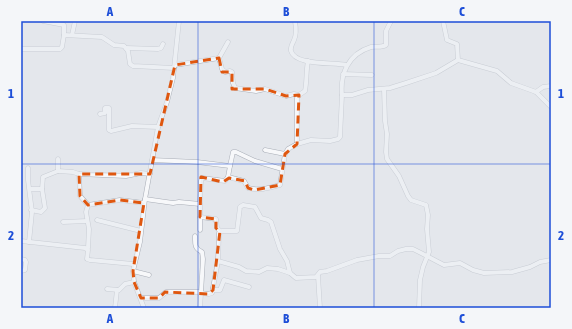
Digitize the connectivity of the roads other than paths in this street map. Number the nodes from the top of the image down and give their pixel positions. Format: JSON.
{"nodes":[{"id":1,"x":43,"y":21,"type":"edge"},
{"id":2,"x":76,"y":21,"type":"edge"},
{"id":3,"x":179,"y":21,"type":"edge"},
{"id":4,"x":295,"y":21,"type":"edge"},
{"id":5,"x":391,"y":21,"type":"edge"},
{"id":6,"x":443,"y":21,"type":"edge"},
{"id":7,"x":64,"y":35,"type":"junction"},
{"id":8,"x":72,"y":35,"type":"junction"},
{"id":9,"x":228,"y":42,"type":"dead end"},
{"id":10,"x":163,"y":44,"type":"dead end"},
{"id":11,"x":126,"y":48,"type":"junction"},
{"id":12,"x":21,"y":49,"type":"edge"},
{"id":13,"x":219,"y":58,"type":"junction"},
{"id":14,"x":458,"y":60,"type":"junction"},
{"id":15,"x":308,"y":61,"type":"junction"},
{"id":16,"x":346,"y":65,"type":"junction"},
{"id":17,"x":174,"y":66,"type":"junction"},
{"id":18,"x":343,"y":74,"type":"junction"},
{"id":19,"x":372,"y":75,"type":"dead end"},
{"id":20,"x":551,"y":86,"type":"edge"},
{"id":21,"x":384,"y":89,"type":"junction"},
{"id":22,"x":536,"y":92,"type":"junction"},
{"id":23,"x":299,"y":95,"type":"junction"},
{"id":24,"x":342,"y":95,"type":"junction"},
{"id":25,"x":551,"y":107,"type":"edge"},
{"id":26,"x":100,"y":114,"type":"dead end"},
{"id":27,"x":158,"y":127,"type":"junction"},
{"id":28,"x":297,"y":144,"type":"junction"},
{"id":29,"x":265,"y":150,"type":"dead end"},
{"id":30,"x":285,"y":154,"type":"junction"},
{"id":31,"x":58,"y":159,"type":"dead end"},
{"id":32,"x":152,"y":160,"type":"junction"},
{"id":33,"x":230,"y":166,"type":"junction"},
{"id":34,"x":28,"y":168,"type":"dead end"},
{"id":35,"x":282,"y":169,"type":"junction"},
{"id":36,"x":58,"y":171,"type":"junction"},
{"id":37,"x":79,"y":174,"type":"junction"},
{"id":38,"x":150,"y":174,"type":"junction"},
{"id":39,"x":228,"y":177,"type":"junction"},
{"id":40,"x":30,"y":189,"type":"junction"},
{"id":41,"x":42,"y":189,"type":"junction"},
{"id":42,"x":145,"y":201,"type":"junction"},
{"id":43,"x":200,"y":204,"type":"junction"},
{"id":44,"x":88,"y":205,"type":"junction"},
{"id":45,"x":31,"y":210,"type":"junction"},
{"id":46,"x":200,"y":217,"type":"junction"},
{"id":47,"x":97,"y":220,"type":"dead end"},
{"id":48,"x":87,"y":221,"type":"junction"},
{"id":49,"x":63,"y":222,"type":"dead end"},
{"id":50,"x":200,"y":230,"type":"dead end"},
{"id":51,"x":141,"y":231,"type":"junction"},
{"id":52,"x":220,"y":231,"type":"junction"},
{"id":53,"x":195,"y":236,"type":"dead end"},
{"id":54,"x":21,"y":241,"type":"edge"},
{"id":55,"x":28,"y":242,"type":"junction"},
{"id":56,"x":88,"y":248,"type":"junction"},
{"id":57,"x":428,"y":257,"type":"junction"},
{"id":58,"x":21,"y":259,"type":"edge"},
{"id":59,"x":551,"y":260,"type":"edge"},
{"id":60,"x":218,"y":261,"type":"junction"},
{"id":61,"x":134,"y":264,"type":"junction"},
{"id":62,"x":21,"y":270,"type":"edge"},
{"id":63,"x":132,"y":271,"type":"junction"},
{"id":64,"x":290,"y":273,"type":"junction"},
{"id":65,"x":149,"y":275,"type":"dead end"},
{"id":66,"x":318,"y":276,"type":"junction"},
{"id":67,"x":134,"y":282,"type":"junction"},
{"id":68,"x":249,"y":287,"type":"dead end"},
{"id":69,"x":107,"y":289,"type":"dead end"},
{"id":70,"x":117,"y":290,"type":"junction"},
{"id":71,"x":213,"y":290,"type":"junction"},
{"id":72,"x":200,"y":293,"type":"junction"},
{"id":73,"x":141,"y":298,"type":"junction"},
{"id":74,"x":115,"y":308,"type":"edge"},
{"id":75,"x":144,"y":308,"type":"edge"},
{"id":76,"x":200,"y":308,"type":"edge"},
{"id":77,"x":320,"y":308,"type":"edge"},
{"id":78,"x":419,"y":308,"type":"edge"}],
"edges":[{"from":1,"to":7,"type":"street"},
{"from":2,"to":8,"type":"street"},
{"from":3,"to":17,"type":"street"},
{"from":4,"to":15,"type":"street"},
{"from":5,"to":16,"type":"street"},
{"from":6,"to":14,"type":"street"},
{"from":7,"to":8,"type":"street"},
{"from":7,"to":12,"type":"street"},
{"from":8,"to":11,"type":"street"},
{"from":9,"to":13,"type":"street"},
{"from":10,"to":11,"type":"street"},
{"from":11,"to":17,"type":"street"},
{"from":13,"to":17,"type":"street"},
{"from":13,"to":23,"type":"street"},
{"from":14,"to":21,"type":"street"},
{"from":14,"to":22,"type":"street"},
{"from":15,"to":16,"type":"street"},
{"from":15,"to":23,"type":"street"},
{"from":16,"to":18,"type":"street"},
{"from":17,"to":27,"type":"street"},
{"from":18,"to":19,"type":"street"},
{"from":18,"to":24,"type":"street"},
{"from":20,"to":22,"type":"street"},
{"from":21,"to":24,"type":"street"},
{"from":21,"to":57,"type":"street"},
{"from":22,"to":25,"type":"street"},
{"from":23,"to":28,"type":"street"},
{"from":24,"to":28,"type":"street"},
{"from":26,"to":27,"type":"street"},
{"from":27,"to":32,"type":"street"},
{"from":28,"to":30,"type":"street"},
{"from":29,"to":30,"type":"street"},
{"from":30,"to":35,"type":"street"},
{"from":31,"to":36,"type":"street"},
{"from":32,"to":33,"type":"street"},
{"from":32,"to":38,"type":"street"},
{"from":33,"to":35,"type":"street"},
{"from":33,"to":39,"type":"street"},
{"from":34,"to":40,"type":"street"},
{"from":35,"to":39,"type":"street"},
{"from":36,"to":37,"type":"street"},
{"from":36,"to":41,"type":"street"},
{"from":37,"to":38,"type":"street"},
{"from":37,"to":44,"type":"street"},
{"from":38,"to":42,"type":"street"},
{"from":39,"to":43,"type":"street"},
{"from":40,"to":41,"type":"street"},
{"from":40,"to":45,"type":"street"},
{"from":41,"to":45,"type":"street"},
{"from":42,"to":43,"type":"street"},
{"from":42,"to":44,"type":"street"},
{"from":42,"to":51,"type":"street"},
{"from":43,"to":46,"type":"street"},
{"from":44,"to":48,"type":"street"},
{"from":45,"to":55,"type":"street"},
{"from":46,"to":50,"type":"street"},
{"from":46,"to":52,"type":"street"},
{"from":47,"to":51,"type":"street"},
{"from":48,"to":49,"type":"street"},
{"from":48,"to":56,"type":"street"},
{"from":51,"to":61,"type":"street"},
{"from":52,"to":60,"type":"street"},
{"from":52,"to":64,"type":"street"},
{"from":53,"to":72,"type":"street"},
{"from":54,"to":55,"type":"street"},
{"from":55,"to":56,"type":"street"},
{"from":56,"to":61,"type":"street"},
{"from":57,"to":59,"type":"street"},
{"from":57,"to":66,"type":"street"},
{"from":57,"to":78,"type":"street"},
{"from":58,"to":62,"type":"street"},
{"from":60,"to":64,"type":"street"},
{"from":60,"to":71,"type":"street"},
{"from":61,"to":63,"type":"street"},
{"from":63,"to":65,"type":"street"},
{"from":63,"to":67,"type":"street"},
{"from":64,"to":66,"type":"street"},
{"from":66,"to":77,"type":"street"},
{"from":67,"to":70,"type":"street"},
{"from":67,"to":73,"type":"street"},
{"from":68,"to":71,"type":"street"},
{"from":69,"to":70,"type":"street"},
{"from":70,"to":74,"type":"street"},
{"from":71,"to":72,"type":"street"},
{"from":72,"to":73,"type":"street"},
{"from":72,"to":76,"type":"street"},
{"from":73,"to":75,"type":"street"}]}
